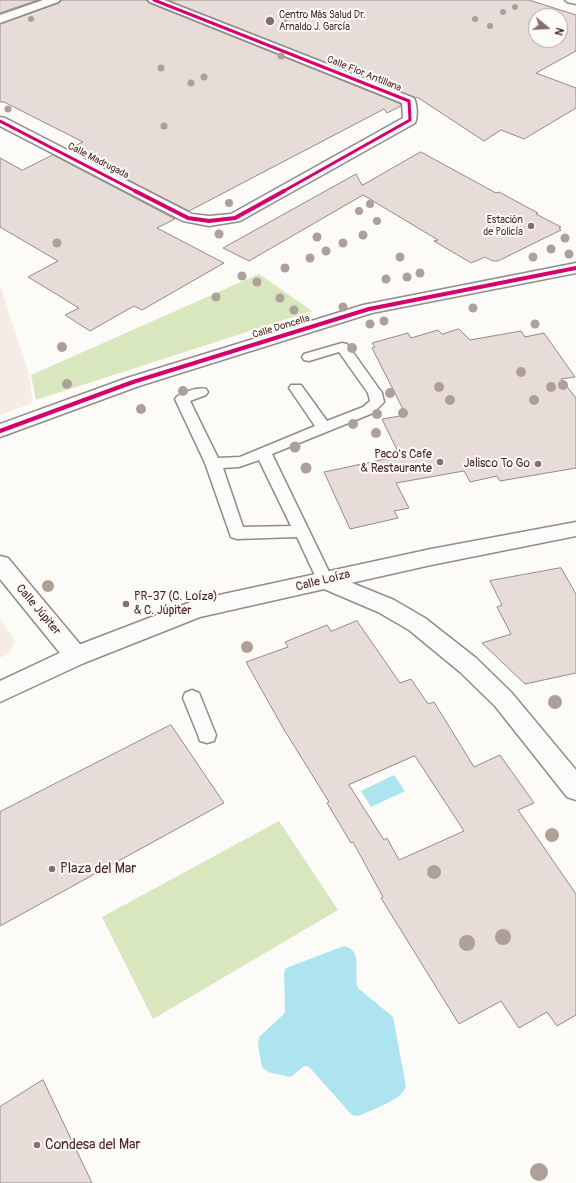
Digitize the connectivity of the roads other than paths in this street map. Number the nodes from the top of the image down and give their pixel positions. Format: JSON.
{"nodes":[{"id":1,"x":54,"y":0,"type":"edge"},
{"id":2,"x":154,"y":0,"type":"edge"},
{"id":3,"x":571,"y":0,"type":"edge"},
{"id":4,"x":576,"y":1,"type":"edge"},
{"id":5,"x":0,"y":19,"type":"edge"},
{"id":6,"x":0,"y":121,"type":"edge"},
{"id":7,"x":188,"y":218,"type":"joint"},
{"id":8,"x":576,"y":268,"type":"edge"},
{"id":9,"x":309,"y":357,"type":"dead end"},
{"id":10,"x":296,"y":388,"type":"dead end"},
{"id":11,"x":201,"y":392,"type":"dead end"},
{"id":12,"x":324,"y":428,"type":"junction"},
{"id":13,"x":0,"y":431,"type":"edge"},
{"id":14,"x":263,"y":452,"type":"junction"},
{"id":15,"x":213,"y":462,"type":"junction"},
{"id":16,"x":576,"y":529,"type":"edge"},
{"id":17,"x":302,"y":531,"type":"junction"},
{"id":18,"x":0,"y":564,"type":"edge"},
{"id":19,"x":325,"y":580,"type":"junction"},
{"id":20,"x":76,"y":656,"type":"junction"},
{"id":21,"x":0,"y":692,"type":"edge"},
{"id":22,"x":192,"y":698,"type":"dead end"},
{"id":23,"x":208,"y":735,"type":"dead end"},
{"id":24,"x":576,"y":789,"type":"edge"}],
"edges":[{"from":1,"to":5,"type":"street"},
{"from":2,"to":7,"type":"street","name":"Calle Flor Antillana"},
{"from":3,"to":4,"type":"street"},
{"from":6,"to":7,"type":"street","name":"Calle Madrugada"},
{"from":8,"to":13,"type":"street","name":"Calle Doncella"},
{"from":9,"to":12,"type":"lane"},
{"from":10,"to":12,"type":"lane"},
{"from":11,"to":15,"type":"lane"},
{"from":12,"to":14,"type":"lane"},
{"from":14,"to":15,"type":"lane"},
{"from":14,"to":17,"type":"lane"},
{"from":15,"to":17,"type":"lane"},
{"from":16,"to":19,"type":"street","name":"Calle Loíza"},
{"from":17,"to":19,"type":"lane"},
{"from":18,"to":20,"type":"street","name":"Calle Júpiter"},
{"from":19,"to":20,"type":"street","name":"Calle Loíza"},
{"from":19,"to":24,"type":"street"},
{"from":20,"to":21,"type":"street","name":"Calle Loíza"},
{"from":22,"to":23,"type":"lane"}]}
